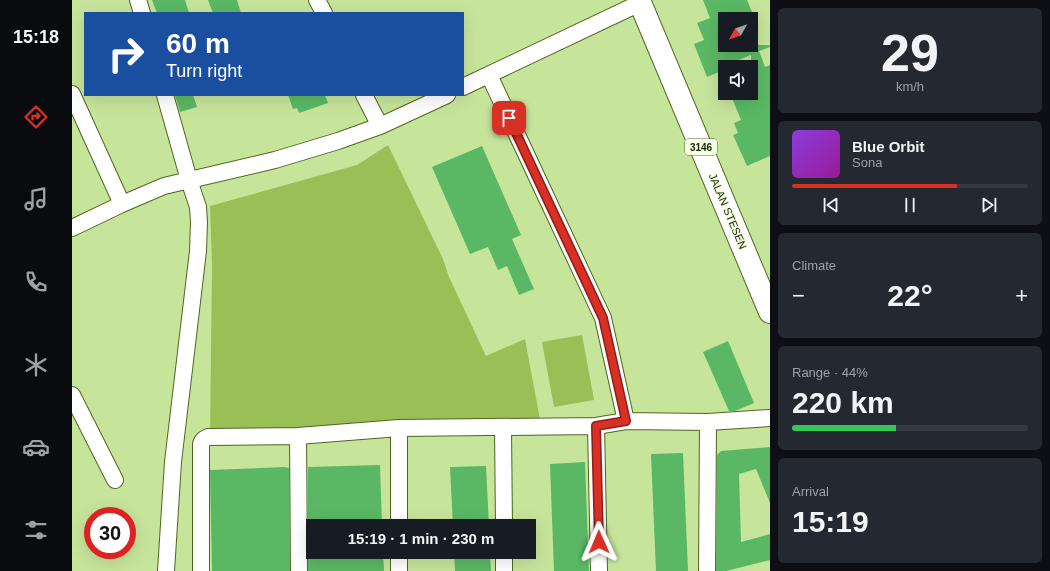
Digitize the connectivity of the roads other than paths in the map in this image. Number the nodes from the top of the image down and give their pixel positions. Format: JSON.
{"nodes":[{"id":1,"x":138,"y":0,"type":"edge"},
{"id":2,"x":317,"y":0,"type":"edge"},
{"id":3,"x":640,"y":2,"type":"edge"},
{"id":4,"x":142,"y":12,"type":"edge"},
{"id":5,"x":323,"y":12,"type":"edge"},
{"id":6,"x":489,"y":75,"type":"junction"},
{"id":7,"x":464,"y":87,"type":"edge"},
{"id":8,"x":72,"y":94,"type":"edge"},
{"id":9,"x":165,"y":96,"type":"edge"},
{"id":10,"x":365,"y":96,"type":"edge"},
{"id":11,"x":445,"y":96,"type":"edge"},
{"id":12,"x":380,"y":126,"type":"junction"},
{"id":13,"x":189,"y":180,"type":"junction"},
{"id":14,"x":122,"y":204,"type":"junction"},
{"id":15,"x":72,"y":228,"type":"edge"},
{"id":16,"x":770,"y":312,"type":"edge"},
{"id":17,"x":72,"y":395,"type":"edge"},
{"id":18,"x":770,"y":418,"type":"edge"},
{"id":19,"x":626,"y":421,"type":"junction"},
{"id":20,"x":708,"y":422,"type":"junction"},
{"id":21,"x":596,"y":426,"type":"junction"},
{"id":22,"x":399,"y":428,"type":"junction"},
{"id":23,"x":504,"y":428,"type":"junction"},
{"id":24,"x":298,"y":436,"type":"junction"},
{"id":25,"x":115,"y":480,"type":"dead end"},
{"id":26,"x":399,"y":519,"type":"edge"},
{"id":27,"x":504,"y":519,"type":"edge"},
{"id":28,"x":399,"y":559,"type":"edge"},
{"id":29,"x":504,"y":559,"type":"edge"},
{"id":30,"x":166,"y":571,"type":"edge"},
{"id":31,"x":201,"y":571,"type":"edge"},
{"id":32,"x":299,"y":571,"type":"edge"},
{"id":33,"x":399,"y":571,"type":"edge"},
{"id":34,"x":504,"y":571,"type":"edge"},
{"id":35,"x":599,"y":571,"type":"edge"},
{"id":36,"x":707,"y":571,"type":"edge"}],
"edges":[{"from":1,"to":4,"type":"street"},
{"from":2,"to":5,"type":"street"},
{"from":3,"to":6,"type":"street"},
{"from":3,"to":16,"type":"main road","name":"JALAN STESEN","number":"3146"},
{"from":6,"to":7,"type":"street"},
{"from":6,"to":19,"type":"street"},
{"from":8,"to":14,"type":"street"},
{"from":9,"to":13,"type":"street"},
{"from":10,"to":12,"type":"street"},
{"from":11,"to":12,"type":"street"},
{"from":12,"to":13,"type":"street"},
{"from":13,"to":14,"type":"street"},
{"from":13,"to":30,"type":"street"},
{"from":14,"to":15,"type":"street"},
{"from":17,"to":25,"type":"street"},
{"from":18,"to":20,"type":"street"},
{"from":19,"to":20,"type":"street"},
{"from":19,"to":21,"type":"street"},
{"from":20,"to":36,"type":"street"},
{"from":21,"to":23,"type":"street"},
{"from":21,"to":35,"type":"street"},
{"from":22,"to":23,"type":"street"},
{"from":22,"to":24,"type":"street"},
{"from":22,"to":26,"type":"street"},
{"from":23,"to":27,"type":"street"},
{"from":24,"to":31,"type":"street"},
{"from":24,"to":32,"type":"street"},
{"from":28,"to":33,"type":"street"},
{"from":29,"to":34,"type":"street"}]}
